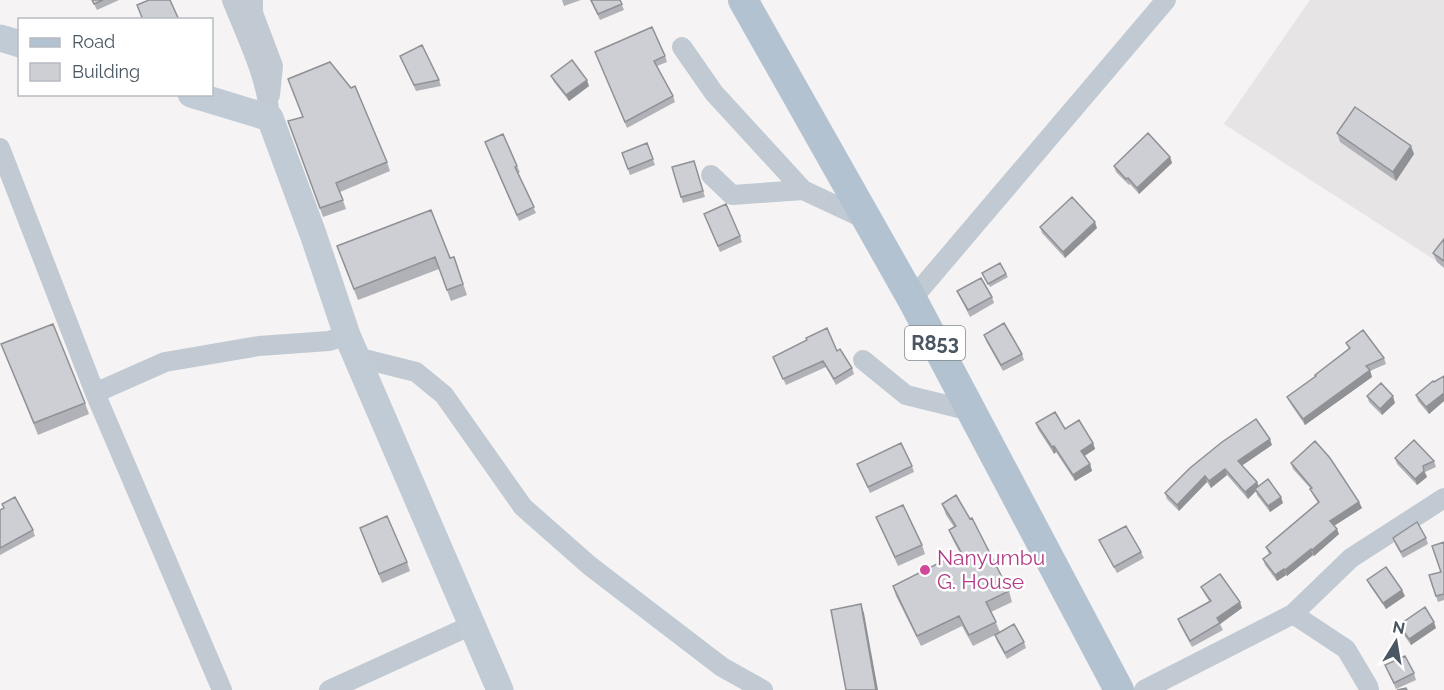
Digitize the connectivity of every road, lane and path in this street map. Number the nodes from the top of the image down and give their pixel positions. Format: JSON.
{"nodes":[{"id":1,"x":232,"y":0,"type":"edge"},
{"id":2,"x":253,"y":0,"type":"edge"},
{"id":3,"x":743,"y":0,"type":"edge"},
{"id":4,"x":1166,"y":0,"type":"edge"},
{"id":5,"x":0,"y":38,"type":"edge"},
{"id":6,"x":18,"y":43,"type":"edge"},
{"id":7,"x":682,"y":47,"type":"dead end"},
{"id":8,"x":200,"y":96,"type":"edge"},
{"id":9,"x":270,"y":110,"type":"junction"},
{"id":10,"x":0,"y":148,"type":"edge"},
{"id":11,"x":711,"y":175,"type":"dead end"},
{"id":12,"x":802,"y":190,"type":"junction"},
{"id":13,"x":867,"y":220,"type":"junction"},
{"id":14,"x":912,"y":299,"type":"junction"},
{"id":15,"x":351,"y":346,"type":"junction"},
{"id":16,"x":863,"y":360,"type":"dead end"},
{"id":17,"x":95,"y":393,"type":"junction"},
{"id":18,"x":971,"y":411,"type":"junction"},
{"id":19,"x":1444,"y":498,"type":"edge"},
{"id":20,"x":1293,"y":614,"type":"junction"},
{"id":21,"x":472,"y":625,"type":"junction"},
{"id":22,"x":222,"y":690,"type":"edge"},
{"id":23,"x":329,"y":690,"type":"edge"},
{"id":24,"x":501,"y":690,"type":"edge"},
{"id":25,"x":763,"y":690,"type":"edge"},
{"id":26,"x":1119,"y":690,"type":"edge"},
{"id":27,"x":1144,"y":690,"type":"edge"},
{"id":28,"x":1369,"y":690,"type":"edge"}],
"edges":[{"from":1,"to":9,"type":"street"},
{"from":2,"to":9,"type":"street"},
{"from":3,"to":13,"type":"main road","number":"R853"},
{"from":4,"to":14,"type":"street"},
{"from":5,"to":6,"type":"street"},
{"from":7,"to":12,"type":"street"},
{"from":8,"to":9,"type":"street"},
{"from":9,"to":15,"type":"street"},
{"from":10,"to":17,"type":"street"},
{"from":11,"to":12,"type":"street"},
{"from":12,"to":13,"type":"street"},
{"from":13,"to":14,"type":"main road","number":"R853"},
{"from":14,"to":18,"type":"main road","number":"R853"},
{"from":15,"to":17,"type":"street"},
{"from":15,"to":21,"type":"street"},
{"from":15,"to":25,"type":"street"},
{"from":16,"to":18,"type":"street"},
{"from":17,"to":22,"type":"street"},
{"from":18,"to":26,"type":"main road","number":"R853"},
{"from":19,"to":20,"type":"street"},
{"from":20,"to":27,"type":"street"},
{"from":20,"to":28,"type":"street"},
{"from":21,"to":23,"type":"street"},
{"from":21,"to":24,"type":"street"}]}
